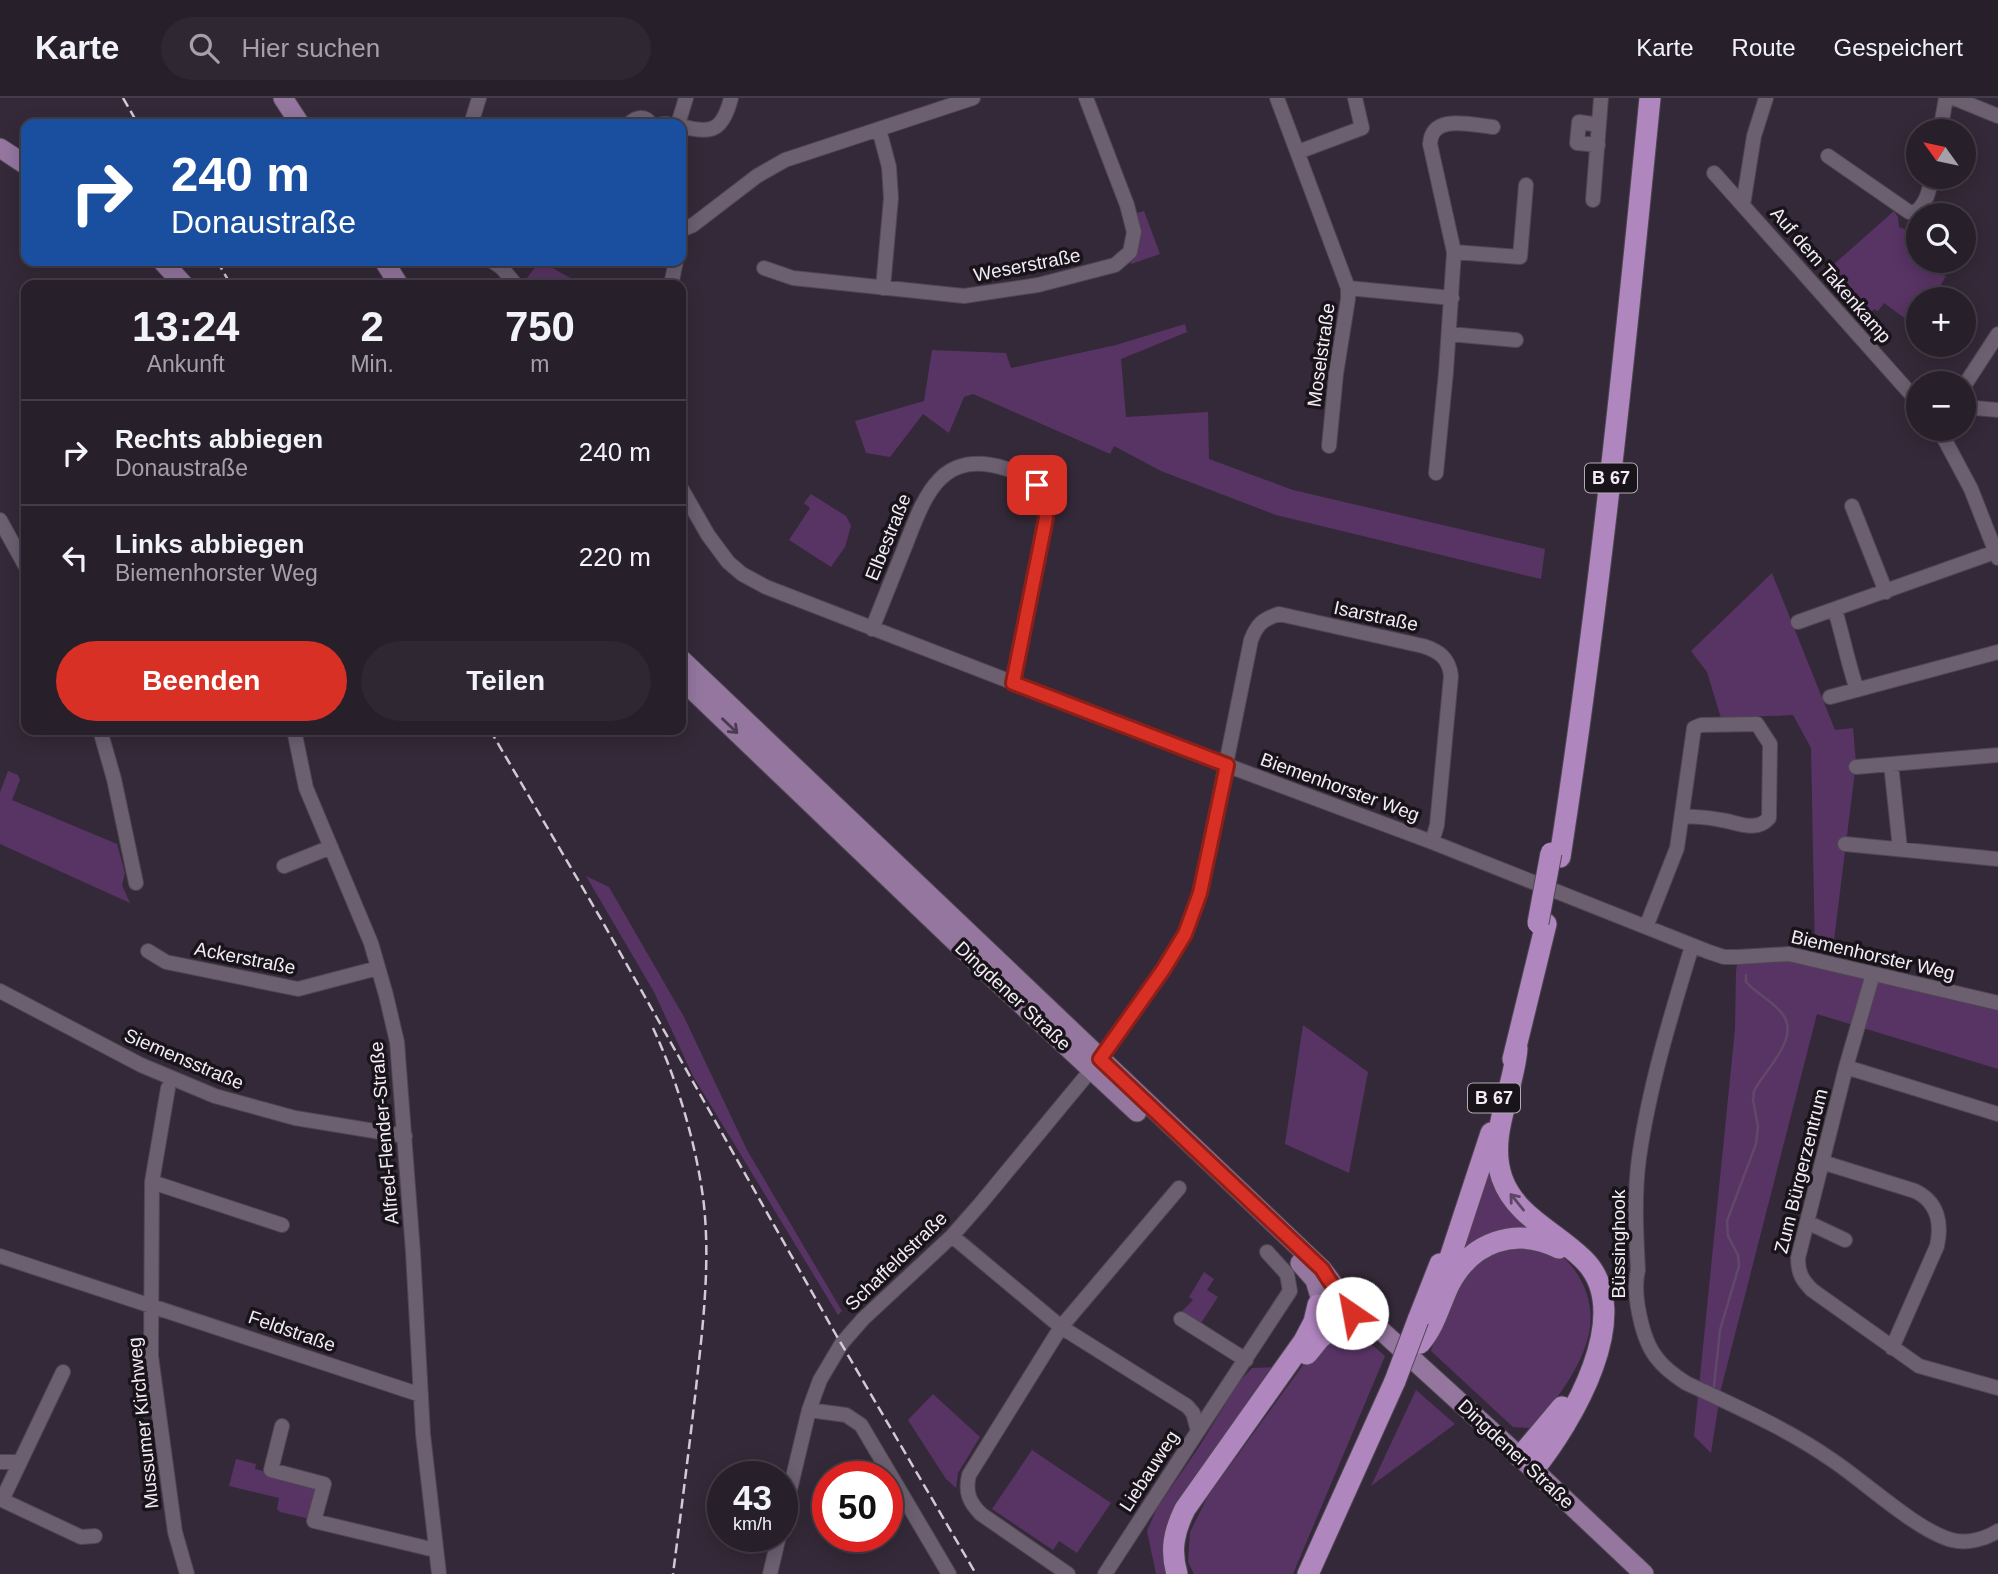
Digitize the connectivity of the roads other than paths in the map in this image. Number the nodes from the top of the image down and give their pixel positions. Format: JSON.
{"nodes":[{"id":1,"x":283,"y":98,"type":"edge"},
{"id":2,"x":479,"y":98,"type":"edge"},
{"id":3,"x":686,"y":98,"type":"edge"},
{"id":4,"x":731,"y":98,"type":"edge"},
{"id":5,"x":973,"y":98,"type":"edge"},
{"id":6,"x":1086,"y":98,"type":"edge"},
{"id":7,"x":1278,"y":98,"type":"edge"},
{"id":8,"x":1355,"y":98,"type":"edge"},
{"id":9,"x":1601,"y":98,"type":"edge"},
{"id":10,"x":1642,"y":98,"type":"edge"},
{"id":11,"x":1650,"y":98,"type":"edge"},
{"id":12,"x":1766,"y":98,"type":"edge"},
{"id":13,"x":1946,"y":98,"type":"edge"},
{"id":14,"x":1954,"y":98,"type":"edge"},
{"id":15,"x":1998,"y":116,"type":"edge"},
{"id":16,"x":297,"y":119,"type":"edge"},
{"id":17,"x":473,"y":119,"type":"edge"},
{"id":18,"x":681,"y":119,"type":"edge"},
{"id":19,"x":1942,"y":119,"type":"edge"},
{"id":20,"x":1599,"y":125,"type":"junction"},
{"id":21,"x":686,"y":127,"type":"edge"},
{"id":22,"x":1493,"y":127,"type":"dead end"},
{"id":23,"x":879,"y":129,"type":"junction"},
{"id":24,"x":1598,"y":145,"type":"junction"},
{"id":25,"x":0,"y":149,"type":"edge"},
{"id":26,"x":1298,"y":152,"type":"junction"},
{"id":27,"x":1828,"y":156,"type":"dead end"},
{"id":28,"x":21,"y":162,"type":"edge"},
{"id":29,"x":1714,"y":173,"type":"dead end"},
{"id":30,"x":1526,"y":185,"type":"dead end"},
{"id":31,"x":1929,"y":189,"type":"edge"},
{"id":32,"x":1593,"y":200,"type":"dead end"},
{"id":33,"x":1744,"y":205,"type":"junction"},
{"id":34,"x":686,"y":228,"type":"edge"},
{"id":35,"x":1454,"y":252,"type":"junction"},
{"id":36,"x":167,"y":266,"type":"edge"},
{"id":37,"x":499,"y":266,"type":"edge"},
{"id":38,"x":764,"y":268,"type":"dead end"},
{"id":39,"x":179,"y":280,"type":"edge"},
{"id":40,"x":512,"y":280,"type":"edge"},
{"id":41,"x":1348,"y":288,"type":"junction"},
{"id":42,"x":883,"y":289,"type":"junction"},
{"id":43,"x":1452,"y":298,"type":"junction"},
{"id":44,"x":1449,"y":334,"type":"junction"},
{"id":45,"x":1998,"y":334,"type":"edge"},
{"id":46,"x":1516,"y":340,"type":"dead end"},
{"id":47,"x":1974,"y":371,"type":"edge"},
{"id":48,"x":1906,"y":388,"type":"edge"},
{"id":49,"x":1976,"y":408,"type":"edge"},
{"id":50,"x":1998,"y":410,"type":"edge"},
{"id":51,"x":1945,"y":441,"type":"edge"},
{"id":52,"x":1329,"y":446,"type":"dead end"},
{"id":53,"x":1436,"y":473,"type":"dead end"},
{"id":54,"x":686,"y":497,"type":"edge"},
{"id":55,"x":1852,"y":506,"type":"dead end"},
{"id":56,"x":0,"y":520,"type":"edge"},
{"id":57,"x":1997,"y":555,"type":"edge"},
{"id":58,"x":21,"y":558,"type":"edge"},
{"id":59,"x":1886,"y":592,"type":"junction"},
{"id":60,"x":1835,"y":610,"type":"junction"},
{"id":61,"x":1798,"y":622,"type":"dead end"},
{"id":62,"x":872,"y":629,"type":"junction"},
{"id":63,"x":1998,"y":652,"type":"edge"},
{"id":64,"x":686,"y":664,"type":"edge"},
{"id":65,"x":1013,"y":683,"type":"junction"},
{"id":66,"x":686,"y":684,"type":"edge"},
{"id":67,"x":1857,"y":690,"type":"junction"},
{"id":68,"x":1830,"y":697,"type":"dead end"},
{"id":69,"x":101,"y":735,"type":"edge"},
{"id":70,"x":295,"y":735,"type":"edge"},
{"id":71,"x":1998,"y":755,"type":"edge"},
{"id":72,"x":1891,"y":764,"type":"junction"},
{"id":73,"x":1227,"y":765,"type":"junction"},
{"id":74,"x":1856,"y":767,"type":"dead end"},
{"id":75,"x":1682,"y":816,"type":"junction"},
{"id":76,"x":1432,"y":842,"type":"junction"},
{"id":77,"x":1845,"y":844,"type":"dead end"},
{"id":78,"x":331,"y":848,"type":"junction"},
{"id":79,"x":1899,"y":849,"type":"junction"},
{"id":80,"x":1556,"y":855,"type":"junction"},
{"id":81,"x":1998,"y":859,"type":"edge"},
{"id":82,"x":284,"y":866,"type":"dead end"},
{"id":83,"x":136,"y":883,"type":"dead end"},
{"id":84,"x":1542,"y":924,"type":"junction"},
{"id":85,"x":1646,"y":927,"type":"junction"},
{"id":86,"x":943,"y":929,"type":"junction"},
{"id":87,"x":1692,"y":946,"type":"junction"},
{"id":88,"x":148,"y":951,"type":"dead end"},
{"id":89,"x":378,"y":968,"type":"junction"},
{"id":90,"x":1873,"y":974,"type":"junction"},
{"id":91,"x":1014,"y":978,"type":"junction"},
{"id":92,"x":0,"y":991,"type":"edge"},
{"id":93,"x":1998,"y":1003,"type":"edge"},
{"id":94,"x":1517,"y":1048,"type":"junction"},
{"id":95,"x":1096,"y":1064,"type":"junction"},
{"id":96,"x":1846,"y":1067,"type":"junction"},
{"id":97,"x":168,"y":1088,"type":"dead end"},
{"id":98,"x":1998,"y":1114,"type":"edge"},
{"id":99,"x":405,"y":1136,"type":"junction"},
{"id":100,"x":1822,"y":1162,"type":"junction"},
{"id":101,"x":152,"y":1182,"type":"junction"},
{"id":102,"x":1179,"y":1188,"type":"dead end"},
{"id":103,"x":1807,"y":1222,"type":"junction"},
{"id":104,"x":282,"y":1225,"type":"dead end"},
{"id":105,"x":952,"y":1236,"type":"junction"},
{"id":106,"x":1845,"y":1240,"type":"dead end"},
{"id":107,"x":1267,"y":1252,"type":"dead end"},
{"id":108,"x":0,"y":1256,"type":"edge"},
{"id":109,"x":1325,"y":1297,"type":"junction"},
{"id":110,"x":151,"y":1305,"type":"junction"},
{"id":111,"x":1346,"y":1318,"type":"junction"},
{"id":112,"x":1181,"y":1319,"type":"dead end"},
{"id":113,"x":1061,"y":1327,"type":"junction"},
{"id":114,"x":1424,"y":1330,"type":"junction"},
{"id":115,"x":1892,"y":1348,"type":"junction"},
{"id":116,"x":1246,"y":1360,"type":"junction"},
{"id":117,"x":63,"y":1371,"type":"dead end"},
{"id":118,"x":1398,"y":1385,"type":"junction"},
{"id":119,"x":1998,"y":1388,"type":"edge"},
{"id":120,"x":421,"y":1395,"type":"junction"},
{"id":121,"x":809,"y":1410,"type":"junction"},
{"id":122,"x":282,"y":1426,"type":"dead end"},
{"id":123,"x":1198,"y":1431,"type":"junction"},
{"id":124,"x":797,"y":1461,"type":"edge"},
{"id":125,"x":0,"y":1462,"type":"edge"},
{"id":126,"x":20,"y":1462,"type":"junction"},
{"id":127,"x":1527,"y":1463,"type":"junction"},
{"id":128,"x":1,"y":1500,"type":"edge"},
{"id":129,"x":1334,"y":1517,"type":"junction"},
{"id":130,"x":1998,"y":1531,"type":"edge"},
{"id":131,"x":95,"y":1536,"type":"dead end"},
{"id":132,"x":435,"y":1550,"type":"junction"},
{"id":133,"x":775,"y":1552,"type":"edge"},
{"id":134,"x":187,"y":1574,"type":"edge"},
{"id":135,"x":439,"y":1574,"type":"edge"},
{"id":136,"x":770,"y":1574,"type":"edge"},
{"id":137,"x":948,"y":1574,"type":"edge"},
{"id":138,"x":1068,"y":1574,"type":"edge"},
{"id":139,"x":1105,"y":1574,"type":"edge"},
{"id":140,"x":1177,"y":1574,"type":"edge"},
{"id":141,"x":1185,"y":1574,"type":"edge"},
{"id":142,"x":1300,"y":1574,"type":"edge"},
{"id":143,"x":1308,"y":1574,"type":"edge"},
{"id":144,"x":1316,"y":1574,"type":"edge"},
{"id":145,"x":1644,"y":1574,"type":"edge"}],
"edges":[{"from":1,"to":16,"type":"main road"},
{"from":2,"to":17,"type":"street"},
{"from":3,"to":18,"type":"street"},
{"from":4,"to":21,"type":"street"},
{"from":5,"to":23,"type":"street"},
{"from":6,"to":42,"type":"street","name":"Weserstraße"},
{"from":7,"to":26,"type":"street","name":"Moselstraße"},
{"from":8,"to":26,"type":"street"},
{"from":9,"to":20,"type":"street"},
{"from":10,"to":80,"type":"highway","number":"B 67"},
{"from":11,"to":80,"type":"highway","number":"B 67"},
{"from":12,"to":33,"type":"street"},
{"from":13,"to":19,"type":"street"},
{"from":14,"to":15,"type":"street"},
{"from":20,"to":24,"type":"street"},
{"from":20,"to":24,"type":"street"},
{"from":22,"to":35,"type":"street"},
{"from":23,"to":34,"type":"street"},
{"from":23,"to":42,"type":"street"},
{"from":24,"to":32,"type":"street"},
{"from":25,"to":28,"type":"main road"},
{"from":26,"to":41,"type":"street","name":"Moselstraße"},
{"from":27,"to":31,"type":"street"},
{"from":29,"to":33,"type":"street","name":"Auf dem Takenkamp"},
{"from":30,"to":35,"type":"street"},
{"from":33,"to":48,"type":"street","name":"Auf dem Takenkamp"},
{"from":35,"to":43,"type":"street"},
{"from":36,"to":39,"type":"main road"},
{"from":37,"to":40,"type":"street"},
{"from":38,"to":42,"type":"street","name":"Weserstraße"},
{"from":41,"to":43,"type":"street"},
{"from":41,"to":52,"type":"street","name":"Moselstraße"},
{"from":43,"to":44,"type":"street"},
{"from":44,"to":46,"type":"street"},
{"from":44,"to":53,"type":"street"},
{"from":45,"to":47,"type":"street"},
{"from":49,"to":50,"type":"street"},
{"from":51,"to":57,"type":"street"},
{"from":54,"to":62,"type":"street","name":"Biemenhorster Weg"},
{"from":55,"to":59,"type":"street"},
{"from":56,"to":58,"type":"street"},
{"from":57,"to":59,"type":"street"},
{"from":59,"to":60,"type":"street"},
{"from":60,"to":61,"type":"street"},
{"from":60,"to":67,"type":"street"},
{"from":62,"to":65,"type":"street","name":"Biemenhorster Weg"},
{"from":62,"to":65,"type":"street","name":"Elbestraße"},
{"from":63,"to":67,"type":"street"},
{"from":64,"to":91,"type":"main road","name":"Dingdener Straße"},
{"from":65,"to":73,"type":"street","name":"Biemenhorster Weg"},
{"from":66,"to":86,"type":"main road","name":"Dingdener Straße","one_way":true},
{"from":67,"to":68,"type":"street"},
{"from":69,"to":83,"type":"street"},
{"from":70,"to":78,"type":"street","name":"Alfred-Flender-Straße"},
{"from":71,"to":72,"type":"street"},
{"from":72,"to":74,"type":"street"},
{"from":72,"to":79,"type":"street"},
{"from":73,"to":76,"type":"street","name":"Biemenhorster Weg"},
{"from":73,"to":76,"type":"street","name":"Isarstraße"},
{"from":73,"to":95,"type":"street","name":"Isarstraße"},
{"from":75,"to":75,"type":"street"},
{"from":75,"to":85,"type":"street"},
{"from":76,"to":85,"type":"street","name":"Biemenhorster Weg"},
{"from":77,"to":79,"type":"street"},
{"from":78,"to":82,"type":"street"},
{"from":78,"to":89,"type":"street","name":"Alfred-Flender-Straße"},
{"from":79,"to":81,"type":"street"},
{"from":80,"to":84,"type":"highway","number":"B 67","bridge":true},
{"from":84,"to":94,"type":"highway","number":"B 67"},
{"from":84,"to":114,"type":"highway","number":"B 67"},
{"from":85,"to":87,"type":"street","name":"Biemenhorster Weg"},
{"from":86,"to":91,"type":"main road","name":"Dingdener Straße"},
{"from":86,"to":95,"type":"main road","name":"Dingdener Straße"},
{"from":87,"to":90,"type":"street","name":"Biemenhorster Weg"},
{"from":87,"to":130,"type":"street","name":"Büssinghook"},
{"from":88,"to":89,"type":"street","name":"Ackerstraße"},
{"from":89,"to":99,"type":"street","name":"Alfred-Flender-Straße"},
{"from":90,"to":93,"type":"street","name":"Biemenhorster Weg"},
{"from":90,"to":96,"type":"street","name":"Zum Bürgerzentrum"},
{"from":91,"to":95,"type":"main road","name":"Dingdener Straße"},
{"from":92,"to":99,"type":"street","name":"Siemensstraße"},
{"from":94,"to":114,"type":"highway","number":"B 67"},
{"from":127,"to":94,"type":"highway","one_way":true},
{"from":95,"to":105,"type":"street","name":"Schaffeldstraße"},
{"from":95,"to":109,"type":"main road","name":"Dingdener Straße"},
{"from":96,"to":98,"type":"street"},
{"from":96,"to":100,"type":"street","name":"Zum Bürgerzentrum"},
{"from":97,"to":101,"type":"street","name":"Mussumer Kirchweg"},
{"from":99,"to":120,"type":"street","name":"Alfred-Flender-Straße"},
{"from":100,"to":103,"type":"street","name":"Zum Bürgerzentrum"},
{"from":100,"to":115,"type":"street"},
{"from":101,"to":104,"type":"street"},
{"from":101,"to":110,"type":"street","name":"Mussumer Kirchweg"},
{"from":102,"to":113,"type":"street"},
{"from":103,"to":106,"type":"street"},
{"from":103,"to":115,"type":"street","name":"Zum Bürgerzentrum"},
{"from":105,"to":113,"type":"street","name":"Liebauweg"},
{"from":105,"to":121,"type":"street","name":"Schaffeldstraße"},
{"from":107,"to":116,"type":"street"},
{"from":108,"to":110,"type":"street","name":"Feldstraße"},
{"from":109,"to":111,"type":"main road","name":"Dingdener Straße"},
{"from":109,"to":111,"type":"main road","name":"Dingdener Straße"},
{"from":109,"to":140,"type":"highway"},
{"from":110,"to":120,"type":"street","name":"Feldstraße"},
{"from":110,"to":134,"type":"street","name":"Mussumer Kirchweg"},
{"from":111,"to":127,"type":"main road","name":"Dingdener Straße"},
{"from":111,"to":141,"type":"highway"},
{"from":112,"to":116,"type":"street"},
{"from":113,"to":123,"type":"street","name":"Liebauweg"},
{"from":113,"to":138,"type":"street"},
{"from":114,"to":118,"type":"highway","number":"B 67","bridge":true},
{"from":114,"to":127,"type":"highway"},
{"from":115,"to":119,"type":"street","name":"Zum Bürgerzentrum"},
{"from":116,"to":123,"type":"street"},
{"from":117,"to":126,"type":"street"},
{"from":118,"to":129,"type":"highway","number":"B 67"},
{"from":118,"to":144,"type":"highway","number":"B 67"},
{"from":120,"to":132,"type":"street","name":"Alfred-Flender-Straße"},
{"from":121,"to":124,"type":"street","name":"Schaffeldstraße"},
{"from":121,"to":137,"type":"street"},
{"from":122,"to":132,"type":"street"},
{"from":123,"to":139,"type":"street","name":"Liebauweg"},
{"from":125,"to":126,"type":"street"},
{"from":126,"to":128,"type":"street"},
{"from":127,"to":145,"type":"main road","name":"Dingdener Straße"},
{"from":128,"to":131,"type":"street"},
{"from":129,"to":142,"type":"highway"},
{"from":129,"to":143,"type":"highway","number":"B 67"},
{"from":132,"to":135,"type":"street","name":"Alfred-Flender-Straße"},
{"from":133,"to":136,"type":"street"}]}
